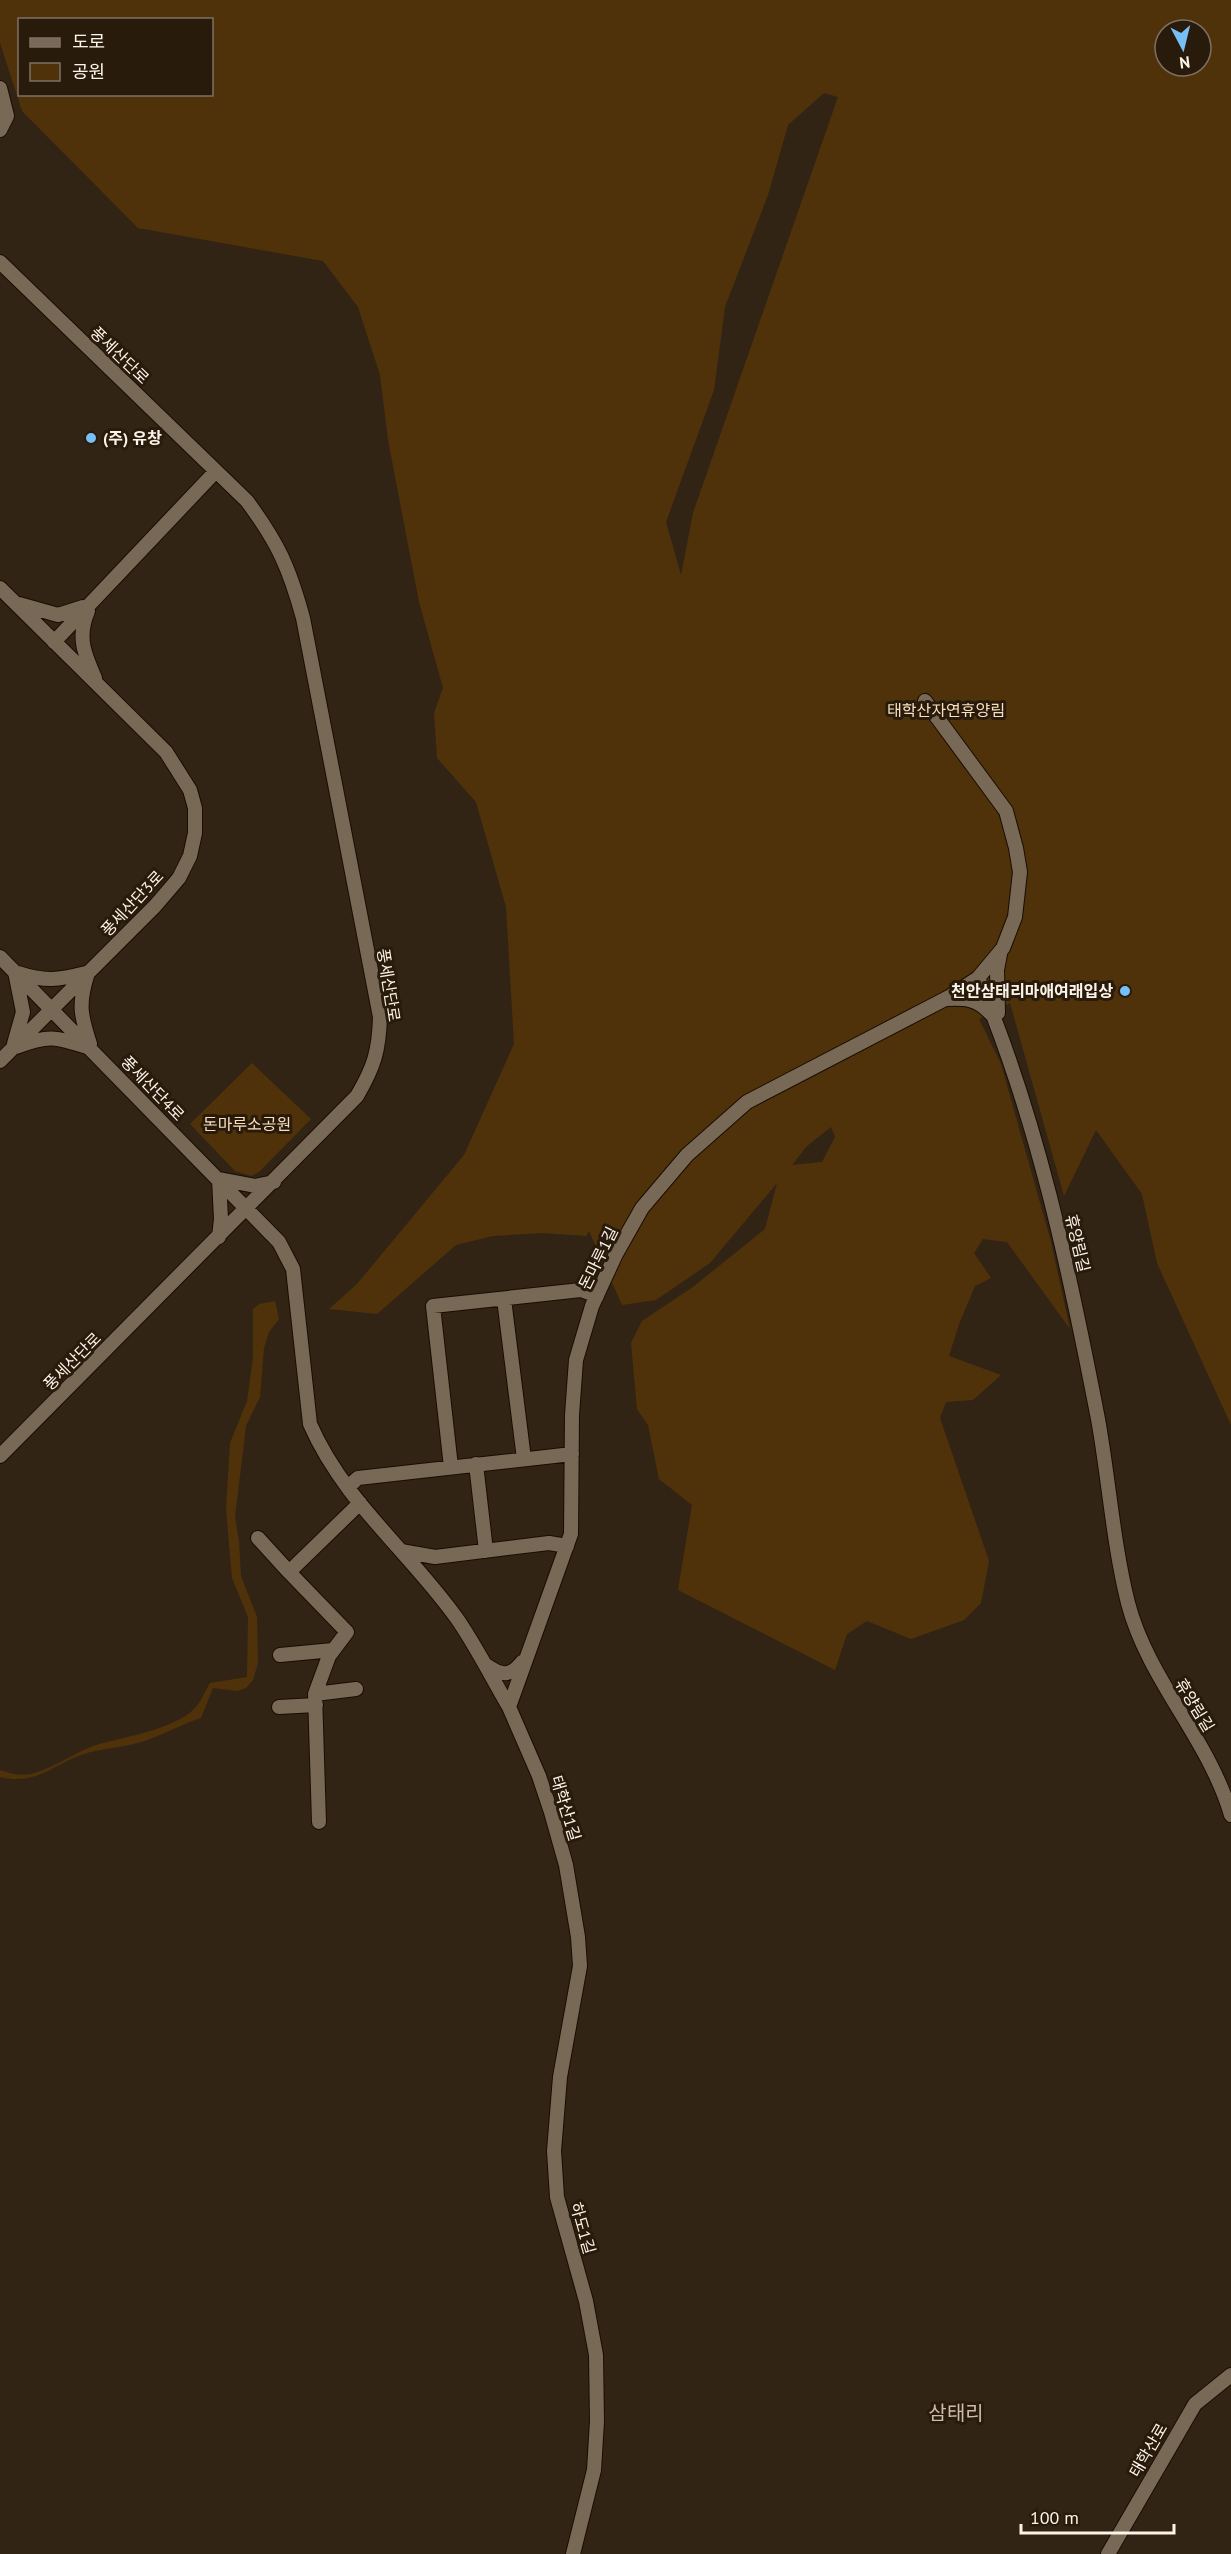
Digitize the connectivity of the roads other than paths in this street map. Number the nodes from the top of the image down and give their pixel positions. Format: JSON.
{"nodes":[{"id":1,"x":0,"y":88,"type":"edge"},
{"id":2,"x":0,"y":130,"type":"edge"},
{"id":3,"x":0,"y":264,"type":"edge"},
{"id":4,"x":216,"y":471,"type":"junction"},
{"id":5,"x":0,"y":588,"type":"edge"},
{"id":6,"x":15,"y":603,"type":"junction"},
{"id":7,"x":91,"y":603,"type":"junction"},
{"id":8,"x":54,"y":642,"type":"junction"},
{"id":9,"x":98,"y":685,"type":"junction"},
{"id":10,"x":926,"y":700,"type":"dead end"},
{"id":11,"x":1000,"y":952,"type":"junction"},
{"id":12,"x":0,"y":957,"type":"edge"},
{"id":13,"x":15,"y":972,"type":"junction"},
{"id":14,"x":88,"y":972,"type":"junction"},
{"id":15,"x":978,"y":978,"type":"junction"},
{"id":16,"x":945,"y":999,"type":"junction"},
{"id":17,"x":52,"y":1009,"type":"junction"},
{"id":18,"x":995,"y":1018,"type":"junction"},
{"id":19,"x":1001,"y":1036,"type":"junction"},
{"id":20,"x":12,"y":1049,"type":"junction"},
{"id":21,"x":92,"y":1049,"type":"junction"},
{"id":22,"x":0,"y":1061,"type":"edge"},
{"id":23,"x":219,"y":1179,"type":"junction"},
{"id":24,"x":274,"y":1182,"type":"junction"},
{"id":25,"x":248,"y":1209,"type":"junction"},
{"id":26,"x":219,"y":1237,"type":"junction"},
{"id":27,"x":597,"y":1296,"type":"junction"},
{"id":28,"x":504,"y":1299,"type":"junction"},
{"id":29,"x":572,"y":1454,"type":"junction"},
{"id":30,"x":0,"y":1456,"type":"edge"},
{"id":31,"x":524,"y":1459,"type":"junction"},
{"id":32,"x":476,"y":1464,"type":"junction"},
{"id":33,"x":451,"y":1467,"type":"junction"},
{"id":34,"x":348,"y":1487,"type":"junction"},
{"id":35,"x":360,"y":1503,"type":"junction"},
{"id":36,"x":258,"y":1538,"type":"dead end"},
{"id":37,"x":567,"y":1546,"type":"junction"},
{"id":38,"x":400,"y":1551,"type":"junction"},
{"id":39,"x":486,"y":1551,"type":"junction"},
{"id":40,"x":435,"y":1557,"type":"junction"},
{"id":41,"x":289,"y":1572,"type":"junction"},
{"id":42,"x":428,"y":1584,"type":"junction"},
{"id":43,"x":333,"y":1650,"type":"junction"},
{"id":44,"x":280,"y":1655,"type":"dead end"},
{"id":45,"x":524,"y":1661,"type":"junction"},
{"id":46,"x":484,"y":1664,"type":"junction"},
{"id":47,"x":356,"y":1689,"type":"dead end"},
{"id":48,"x":316,"y":1700,"type":"junction"},
{"id":49,"x":279,"y":1707,"type":"dead end"},
{"id":50,"x":509,"y":1707,"type":"junction"},
{"id":51,"x":1231,"y":1815,"type":"edge"},
{"id":52,"x":319,"y":1822,"type":"dead end"},
{"id":53,"x":573,"y":1908,"type":"joint"},
{"id":54,"x":1231,"y":2375,"type":"edge"},
{"id":55,"x":573,"y":2554,"type":"edge"},
{"id":56,"x":1108,"y":2554,"type":"edge"}],
"edges":[{"from":1,"to":2,"type":"street"},
{"from":3,"to":4,"type":"street","name":"풍세산단로"},
{"from":4,"to":7,"type":"street"},
{"from":4,"to":24,"type":"street","name":"풍세산단로"},
{"from":5,"to":6,"type":"street","name":"풍세산단3로"},
{"from":6,"to":7,"type":"street"},
{"from":6,"to":8,"type":"street","name":"풍세산단3로"},
{"from":7,"to":8,"type":"street"},
{"from":7,"to":9,"type":"street"},
{"from":8,"to":9,"type":"street","name":"풍세산단3로"},
{"from":9,"to":14,"type":"street","name":"풍세산단3로"},
{"from":10,"to":11,"type":"street"},
{"from":11,"to":15,"type":"street"},
{"from":11,"to":19,"type":"street"},
{"from":12,"to":13,"type":"street","name":"풍세산단4로"},
{"from":13,"to":14,"type":"street"},
{"from":13,"to":17,"type":"street","name":"풍세산단4로"},
{"from":13,"to":20,"type":"street"},
{"from":14,"to":17,"type":"street","name":"풍세산단3로"},
{"from":14,"to":21,"type":"street"},
{"from":15,"to":16,"type":"street","name":"돈마루1길"},
{"from":15,"to":18,"type":"street","name":"휴양림길"},
{"from":16,"to":18,"type":"street"},
{"from":16,"to":27,"type":"street","name":"돈마루1길"},
{"from":17,"to":20,"type":"street","name":"풍세산단3로"},
{"from":17,"to":21,"type":"street","name":"풍세산단4로"},
{"from":18,"to":19,"type":"street","name":"휴양림길"},
{"from":19,"to":51,"type":"street","name":"휴양림길"},
{"from":20,"to":21,"type":"street"},
{"from":20,"to":22,"type":"street","name":"풍세산단3로"},
{"from":21,"to":23,"type":"street","name":"풍세산단4로"},
{"from":23,"to":24,"type":"street"},
{"from":23,"to":25,"type":"street","name":"풍세산단4로"},
{"from":23,"to":26,"type":"street"},
{"from":24,"to":25,"type":"street","name":"풍세산단로"},
{"from":25,"to":26,"type":"street","name":"풍세산단로"},
{"from":25,"to":34,"type":"street","name":"풍세산단4로"},
{"from":26,"to":30,"type":"street","name":"풍세산단로"},
{"from":27,"to":28,"type":"street"},
{"from":27,"to":29,"type":"street","name":"돈마루1길"},
{"from":28,"to":31,"type":"street"},
{"from":28,"to":33,"type":"street"},
{"from":29,"to":31,"type":"street"},
{"from":29,"to":37,"type":"street","name":"돈마루1길"},
{"from":31,"to":32,"type":"street"},
{"from":32,"to":33,"type":"street"},
{"from":32,"to":39,"type":"street"},
{"from":33,"to":34,"type":"street"},
{"from":34,"to":35,"type":"street","name":"풍세산단4로"},
{"from":35,"to":38,"type":"street","name":"풍세산단4로"},
{"from":35,"to":41,"type":"street"},
{"from":36,"to":41,"type":"street"},
{"from":37,"to":39,"type":"street"},
{"from":37,"to":45,"type":"street","name":"돈마루1길"},
{"from":38,"to":40,"type":"street"},
{"from":38,"to":42,"type":"street","name":"풍세산단4로"},
{"from":39,"to":40,"type":"street"},
{"from":40,"to":42,"type":"street"},
{"from":41,"to":43,"type":"street"},
{"from":42,"to":46,"type":"street","name":"풍세산단4로"},
{"from":43,"to":44,"type":"street"},
{"from":43,"to":48,"type":"street"},
{"from":45,"to":46,"type":"street"},
{"from":45,"to":50,"type":"street","name":"돈마루1길"},
{"from":46,"to":50,"type":"street","name":"풍세산단4로"},
{"from":47,"to":48,"type":"street"},
{"from":48,"to":49,"type":"street"},
{"from":48,"to":52,"type":"street"},
{"from":50,"to":53,"type":"street","name":"태학산1길"},
{"from":53,"to":55,"type":"street","name":"하도1길"},
{"from":54,"to":56,"type":"street","name":"태학산로"}]}
